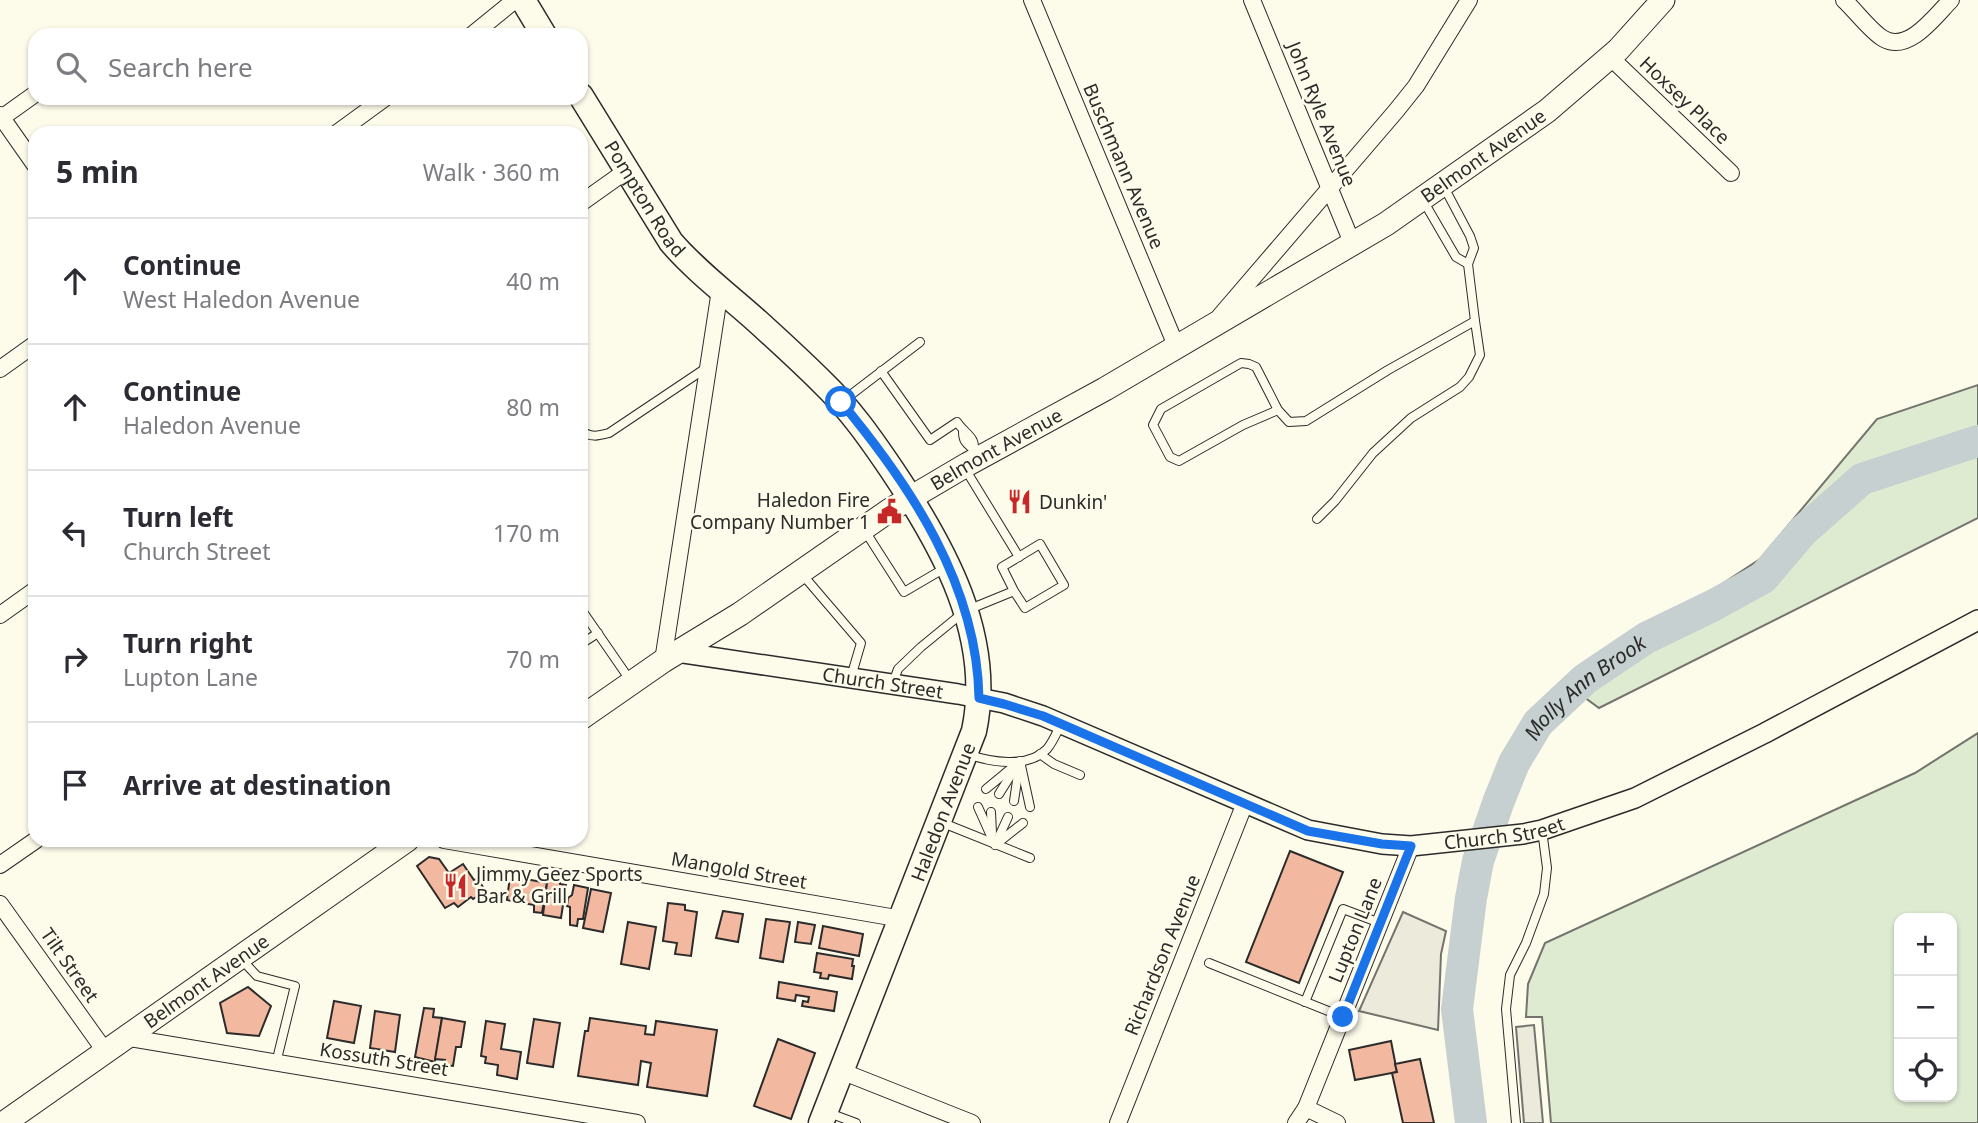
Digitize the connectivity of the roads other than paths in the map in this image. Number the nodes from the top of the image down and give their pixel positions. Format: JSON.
{"nodes":[{"id":1,"x":515,"y":0,"type":"edge"},
{"id":2,"x":523,"y":0,"type":"edge"},
{"id":3,"x":1051,"y":0,"type":"edge"},
{"id":4,"x":1252,"y":0,"type":"edge"},
{"id":5,"x":1469,"y":0,"type":"edge"},
{"id":6,"x":1664,"y":0,"type":"edge"},
{"id":7,"x":1844,"y":0,"type":"edge"},
{"id":8,"x":1951,"y":0,"type":"edge"},
{"id":9,"x":1033,"y":3,"type":"edge"},
{"id":10,"x":481,"y":28,"type":"edge"},
{"id":11,"x":540,"y":28,"type":"edge"},
{"id":12,"x":1610,"y":57,"type":"junction"},
{"id":13,"x":28,"y":99,"type":"edge"},
{"id":14,"x":375,"y":105,"type":"edge"},
{"id":15,"x":586,"y":105,"type":"edge"},
{"id":16,"x":1,"y":117,"type":"edge"},
{"id":17,"x":347,"y":126,"type":"edge"},
{"id":18,"x":28,"y":155,"type":"edge"},
{"id":19,"x":626,"y":171,"type":"junction"},
{"id":20,"x":1731,"y":173,"type":"dead end"},
{"id":21,"x":1443,"y":185,"type":"junction"},
{"id":22,"x":1329,"y":188,"type":"junction"},
{"id":23,"x":588,"y":198,"type":"edge"},
{"id":24,"x":1422,"y":200,"type":"junction"},
{"id":25,"x":1353,"y":245,"type":"junction"},
{"id":26,"x":1468,"y":264,"type":"junction"},
{"id":27,"x":720,"y":290,"type":"junction"},
{"id":28,"x":1475,"y":321,"type":"junction"},
{"id":29,"x":1210,"y":329,"type":"junction"},
{"id":30,"x":920,"y":342,"type":"dead end"},
{"id":31,"x":1177,"y":348,"type":"junction"},
{"id":32,"x":28,"y":349,"type":"edge"},
{"id":33,"x":709,"y":360,"type":"junction"},
{"id":34,"x":0,"y":369,"type":"edge"},
{"id":35,"x":881,"y":370,"type":"junction"},
{"id":36,"x":841,"y":402,"type":"junction"},
{"id":37,"x":1278,"y":411,"type":"junction"},
{"id":38,"x":588,"y":434,"type":"edge"},
{"id":39,"x":972,"y":458,"type":"junction"},
{"id":40,"x":911,"y":498,"type":"junction"},
{"id":41,"x":1317,"y":519,"type":"dead end"},
{"id":42,"x":864,"y":528,"type":"junction"},
{"id":43,"x":1018,"y":557,"type":"junction"},
{"id":44,"x":949,"y":566,"type":"junction"},
{"id":45,"x":800,"y":572,"type":"junction"},
{"id":46,"x":1014,"y":591,"type":"junction"},
{"id":47,"x":28,"y":595,"type":"edge"},
{"id":48,"x":965,"y":611,"type":"junction"},
{"id":49,"x":0,"y":615,"type":"edge"},
{"id":50,"x":588,"y":619,"type":"edge"},
{"id":51,"x":1978,"y":620,"type":"edge"},
{"id":52,"x":598,"y":633,"type":"junction"},
{"id":53,"x":588,"y":639,"type":"edge"},
{"id":54,"x":670,"y":657,"type":"junction"},
{"id":55,"x":851,"y":677,"type":"junction"},
{"id":56,"x":632,"y":683,"type":"junction"},
{"id":57,"x":893,"y":683,"type":"junction"},
{"id":58,"x":979,"y":698,"type":"junction"},
{"id":59,"x":588,"y":713,"type":"edge"},
{"id":60,"x":1061,"y":724,"type":"junction"},
{"id":61,"x":966,"y":754,"type":"junction"},
{"id":62,"x":1041,"y":754,"type":"junction"},
{"id":63,"x":1020,"y":761,"type":"junction"},
{"id":64,"x":1080,"y":775,"type":"dead end"},
{"id":65,"x":986,"y":789,"type":"dead end"},
{"id":66,"x":999,"y":794,"type":"dead end"},
{"id":67,"x":1014,"y":801,"type":"dead end"},
{"id":68,"x":1245,"y":803,"type":"junction"},
{"id":69,"x":978,"y":807,"type":"dead end"},
{"id":70,"x":1030,"y":807,"type":"dead end"},
{"id":71,"x":991,"y":812,"type":"dead end"},
{"id":72,"x":1008,"y":817,"type":"dead end"},
{"id":73,"x":940,"y":822,"type":"junction"},
{"id":74,"x":1024,"y":823,"type":"dead end"},
{"id":75,"x":1532,"y":832,"type":"junction"},
{"id":76,"x":995,"y":845,"type":"junction"},
{"id":77,"x":28,"y":846,"type":"edge"},
{"id":78,"x":1411,"y":846,"type":"junction"},
{"id":79,"x":397,"y":847,"type":"edge"},
{"id":80,"x":485,"y":847,"type":"edge"},
{"id":81,"x":1030,"y":858,"type":"dead end"},
{"id":82,"x":0,"y":865,"type":"edge"},
{"id":83,"x":0,"y":904,"type":"edge"},
{"id":84,"x":902,"y":919,"type":"junction"},
{"id":85,"x":1380,"y":923,"type":"junction"},
{"id":86,"x":239,"y":957,"type":"junction"},
{"id":87,"x":1209,"y":963,"type":"dead end"},
{"id":88,"x":1304,"y":1002,"type":"junction"},
{"id":89,"x":1343,"y":1017,"type":"junction"},
{"id":90,"x":124,"y":1037,"type":"junction"},
{"id":91,"x":105,"y":1051,"type":"junction"},
{"id":92,"x":276,"y":1063,"type":"junction"},
{"id":93,"x":841,"y":1071,"type":"junction"},
{"id":94,"x":1306,"y":1108,"type":"junction"},
{"id":95,"x":823,"y":1117,"type":"edge"},
{"id":96,"x":4,"y":1123,"type":"edge"},
{"id":97,"x":637,"y":1123,"type":"edge"},
{"id":98,"x":856,"y":1123,"type":"edge"},
{"id":99,"x":971,"y":1123,"type":"edge"},
{"id":100,"x":1118,"y":1123,"type":"edge"},
{"id":101,"x":1296,"y":1123,"type":"edge"},
{"id":102,"x":1337,"y":1123,"type":"edge"},
{"id":103,"x":1517,"y":1123,"type":"edge"}],
"edges":[{"from":1,"to":10,"type":"street"},
{"from":2,"to":11,"type":"main road"},
{"from":3,"to":9,"type":"street"},
{"from":4,"to":22,"type":"street","name":"John Ryle Avenue"},
{"from":5,"to":22,"type":"street","name":"Belmont Avenue"},
{"from":6,"to":12,"type":"main road","name":"Belmont Avenue"},
{"from":7,"to":8,"type":"street"},
{"from":9,"to":31,"type":"street","name":"Buschmann Avenue"},
{"from":12,"to":20,"type":"street","name":"Hoxsey Place"},
{"from":12,"to":21,"type":"main road","name":"Belmont Avenue"},
{"from":13,"to":16,"type":"street"},
{"from":14,"to":17,"type":"street"},
{"from":15,"to":19,"type":"main road","name":"Pompton Road"},
{"from":16,"to":18,"type":"street"},
{"from":19,"to":23,"type":"street"},
{"from":19,"to":27,"type":"main road","name":"Pompton Road"},
{"from":21,"to":24,"type":"main road","name":"Belmont Avenue"},
{"from":21,"to":26,"type":"lane"},
{"from":22,"to":25,"type":"street","name":"John Ryle Avenue"},
{"from":22,"to":29,"type":"street","name":"Belmont Avenue"},
{"from":24,"to":25,"type":"main road","name":"Belmont Avenue"},
{"from":24,"to":26,"type":"lane"},
{"from":25,"to":29,"type":"main road","name":"Belmont Avenue"},
{"from":26,"to":28,"type":"lane"},
{"from":27,"to":33,"type":"street"},
{"from":27,"to":36,"type":"main road","name":"Pompton Road"},
{"from":28,"to":37,"type":"lane"},
{"from":28,"to":41,"type":"lane"},
{"from":29,"to":31,"type":"main road","name":"Belmont Avenue"},
{"from":30,"to":35,"type":"lane"},
{"from":31,"to":39,"type":"main road","name":"Belmont Avenue"},
{"from":32,"to":34,"type":"street"},
{"from":33,"to":38,"type":"lane"},
{"from":33,"to":54,"type":"street"},
{"from":35,"to":36,"type":"lane"},
{"from":35,"to":39,"type":"lane"},
{"from":36,"to":40,"type":"main road","name":"Haledon Avenue"},
{"from":37,"to":37,"type":"lane"},
{"from":39,"to":40,"type":"main road","name":"Belmont Avenue"},
{"from":39,"to":43,"type":"lane"},
{"from":40,"to":42,"type":"main road","name":"Belmont Avenue"},
{"from":40,"to":44,"type":"main road","name":"Haledon Avenue"},
{"from":42,"to":44,"type":"lane"},
{"from":42,"to":45,"type":"main road","name":"Belmont Avenue"},
{"from":43,"to":46,"type":"lane"},
{"from":43,"to":46,"type":"lane"},
{"from":44,"to":48,"type":"main road","name":"Haledon Avenue"},
{"from":45,"to":54,"type":"main road","name":"Belmont Avenue"},
{"from":45,"to":55,"type":"lane"},
{"from":46,"to":48,"type":"lane"},
{"from":47,"to":49,"type":"street"},
{"from":48,"to":57,"type":"lane"},
{"from":48,"to":58,"type":"main road","name":"Haledon Avenue"},
{"from":50,"to":52,"type":"lane"},
{"from":51,"to":75,"type":"street","name":"Church Street"},
{"from":52,"to":53,"type":"lane"},
{"from":52,"to":56,"type":"lane"},
{"from":54,"to":55,"type":"street","name":"Church Street"},
{"from":54,"to":56,"type":"main road","name":"Belmont Avenue"},
{"from":55,"to":57,"type":"street","name":"Church Street"},
{"from":56,"to":59,"type":"main road","name":"Belmont Avenue"},
{"from":57,"to":58,"type":"street","name":"Church Street"},
{"from":58,"to":60,"type":"street","name":"Church Street"},
{"from":58,"to":61,"type":"main road","name":"Haledon Avenue"},
{"from":60,"to":62,"type":"lane"},
{"from":60,"to":68,"type":"street","name":"Church Street"},
{"from":61,"to":63,"type":"lane"},
{"from":61,"to":73,"type":"main road","name":"Haledon Avenue"},
{"from":62,"to":63,"type":"lane"},
{"from":62,"to":64,"type":"lane"},
{"from":63,"to":65,"type":"lane"},
{"from":63,"to":66,"type":"lane"},
{"from":63,"to":67,"type":"lane"},
{"from":63,"to":70,"type":"lane"},
{"from":68,"to":78,"type":"street","name":"Church Street"},
{"from":68,"to":100,"type":"street","name":"Richardson Avenue"},
{"from":69,"to":76,"type":"lane"},
{"from":71,"to":76,"type":"lane"},
{"from":72,"to":76,"type":"lane"},
{"from":73,"to":76,"type":"lane"},
{"from":73,"to":84,"type":"main road","name":"Haledon Avenue"},
{"from":74,"to":76,"type":"lane"},
{"from":75,"to":78,"type":"street","name":"Church Street"},
{"from":75,"to":103,"type":"lane"},
{"from":76,"to":81,"type":"lane"},
{"from":77,"to":82,"type":"street"},
{"from":78,"to":85,"type":"street","name":"Lupton Lane"},
{"from":79,"to":86,"type":"main road","name":"Belmont Avenue"},
{"from":80,"to":84,"type":"street","name":"Mangold Street"},
{"from":83,"to":91,"type":"street","name":"Tilt Street"},
{"from":84,"to":93,"type":"main road","name":"Haledon Avenue"},
{"from":85,"to":88,"type":"lane"},
{"from":85,"to":89,"type":"street","name":"Lupton Lane"},
{"from":86,"to":90,"type":"main road","name":"Belmont Avenue"},
{"from":86,"to":92,"type":"lane"},
{"from":87,"to":88,"type":"lane"},
{"from":88,"to":89,"type":"lane"},
{"from":89,"to":94,"type":"street","name":"Lupton Lane"},
{"from":90,"to":91,"type":"main road","name":"Belmont Avenue"},
{"from":90,"to":92,"type":"street","name":"Kossuth Street"},
{"from":91,"to":96,"type":"main road","name":"Belmont Avenue"},
{"from":92,"to":97,"type":"street","name":"Kossuth Street"},
{"from":93,"to":95,"type":"main road","name":"Haledon Avenue"},
{"from":93,"to":99,"type":"street"},
{"from":94,"to":101,"type":"street","name":"Lupton Lane"},
{"from":94,"to":102,"type":"street"},
{"from":95,"to":98,"type":"lane"}]}
